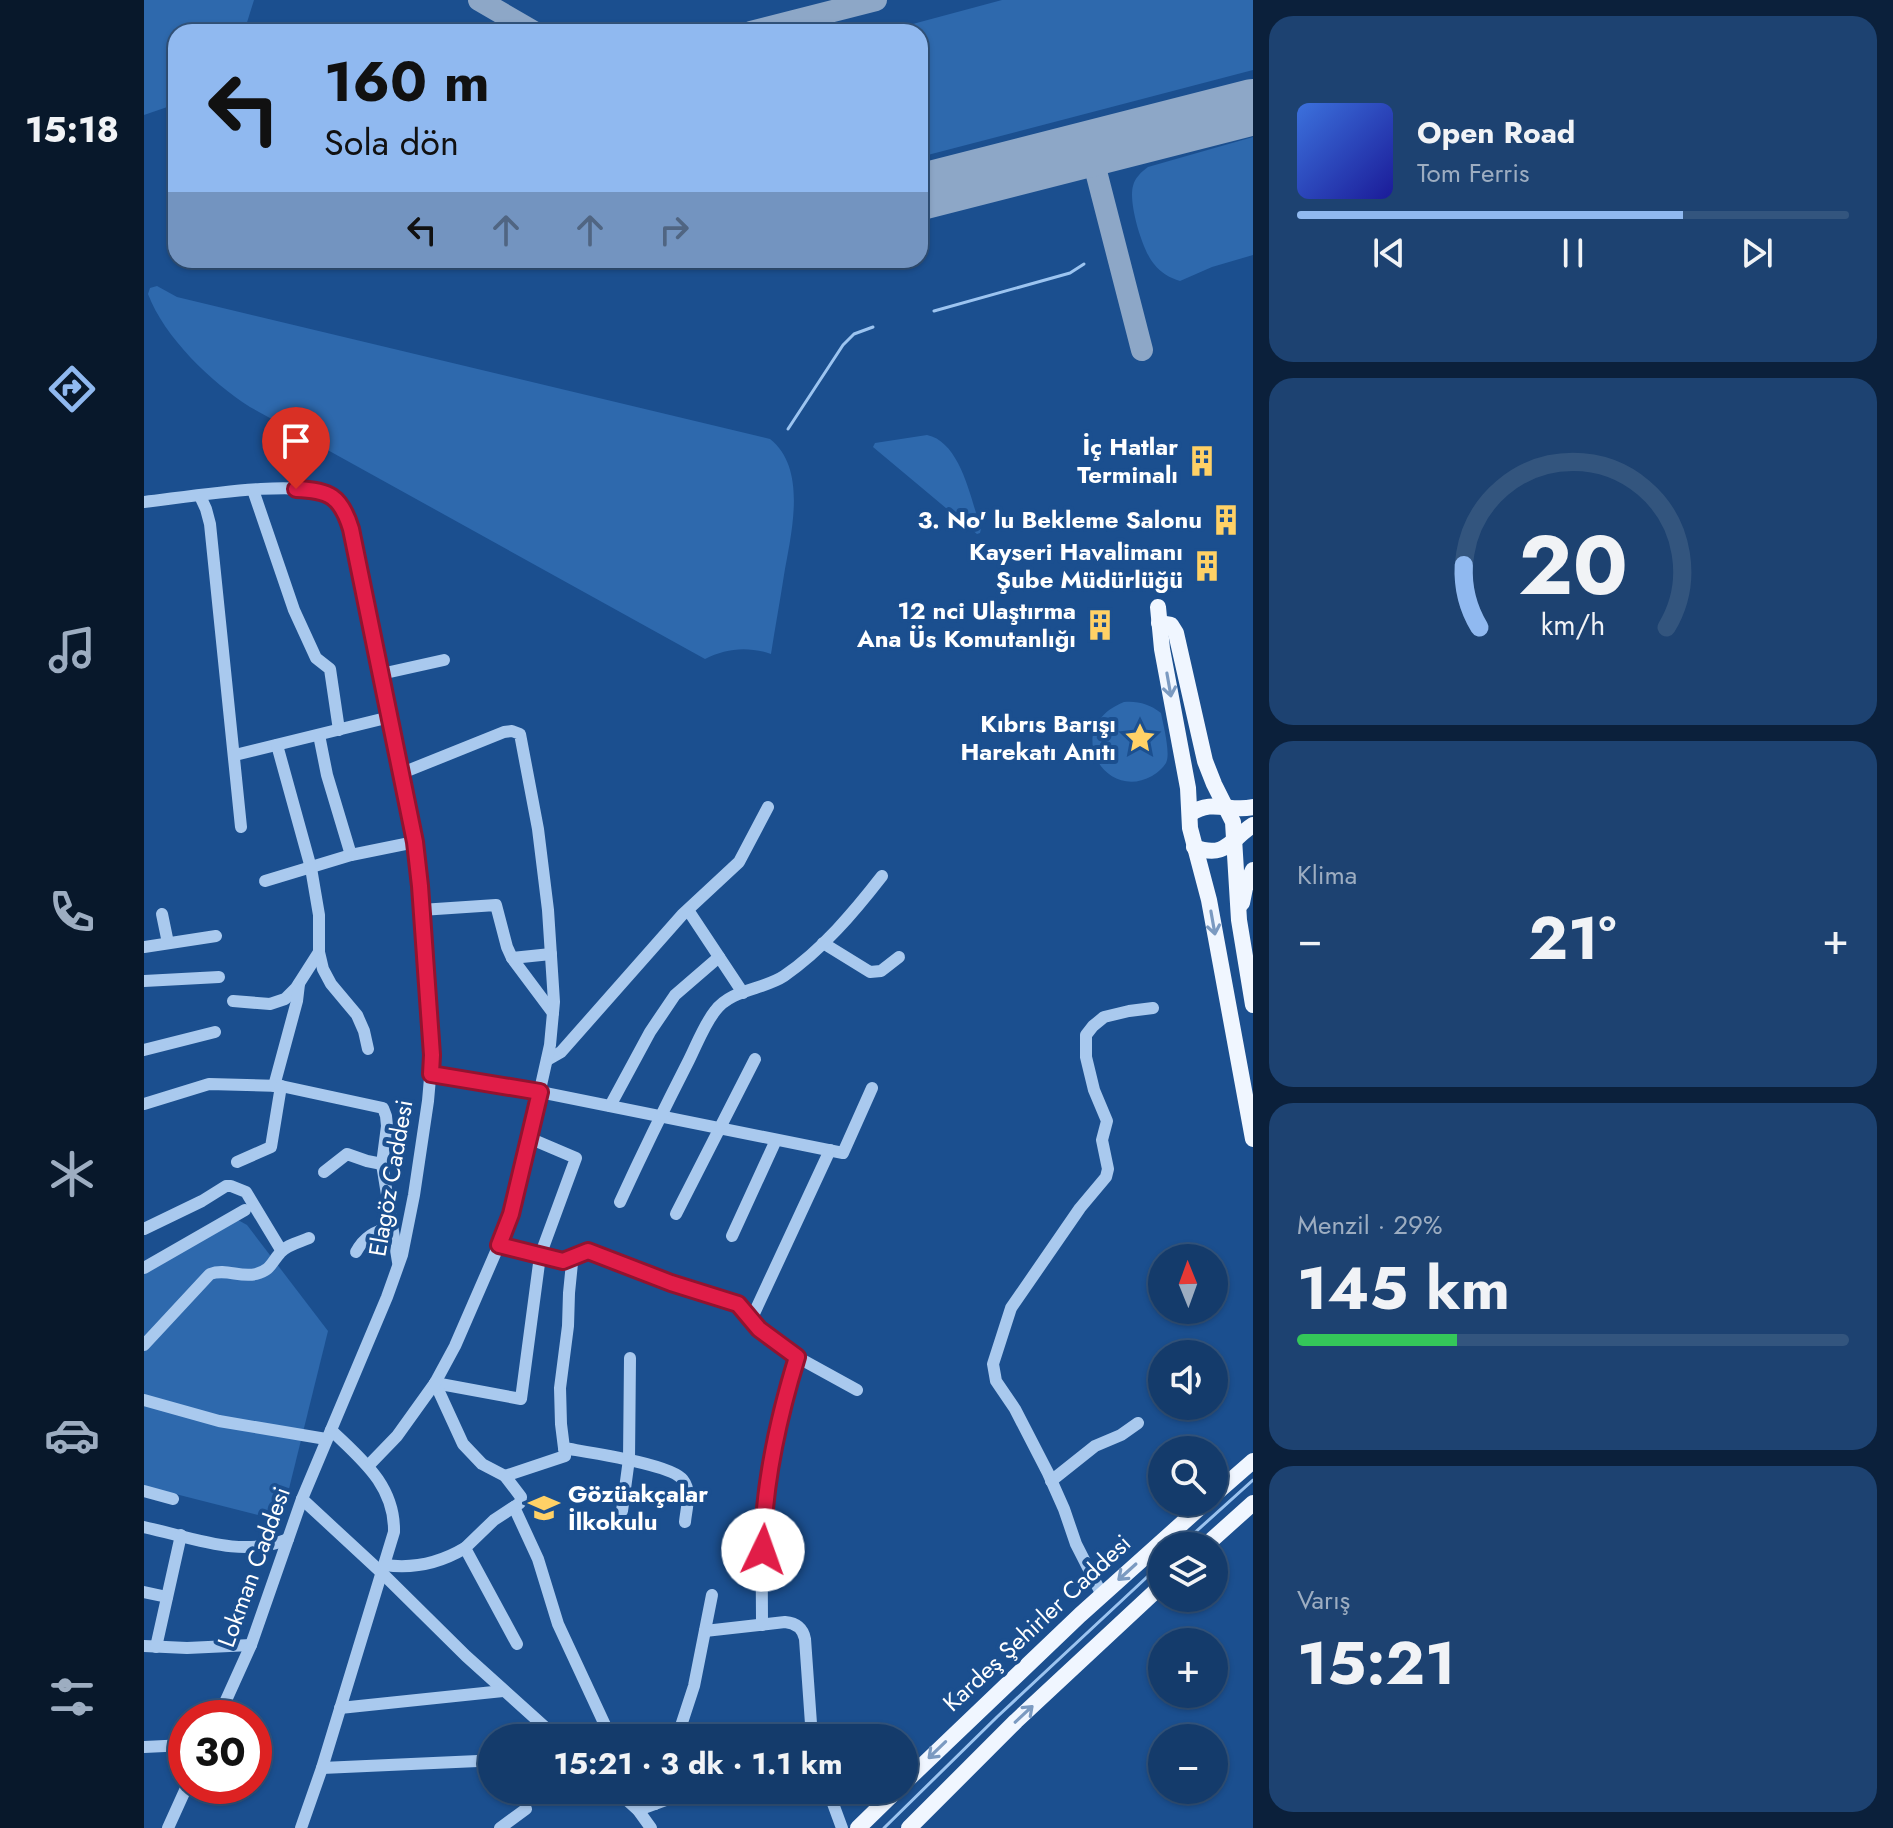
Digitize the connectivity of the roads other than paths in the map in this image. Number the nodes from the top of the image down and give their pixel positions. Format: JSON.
{"nodes":[{"id":1,"x":253,"y":490,"type":"junction"},
{"id":2,"x":200,"y":496,"type":"junction"},
{"id":3,"x":144,"y":502,"type":"edge"},
{"id":4,"x":444,"y":660,"type":"dead end"},
{"id":5,"x":381,"y":674,"type":"junction"},
{"id":6,"x":390,"y":717,"type":"junction"},
{"id":7,"x":339,"y":730,"type":"junction"},
{"id":8,"x":319,"y":735,"type":"junction"},
{"id":9,"x":277,"y":745,"type":"junction"},
{"id":10,"x":235,"y":755,"type":"junction"},
{"id":11,"x":402,"y":773,"type":"junction"},
{"id":12,"x":768,"y":807,"type":"dead end"},
{"id":13,"x":1253,"y":807,"type":"edge"},
{"id":14,"x":1226,"y":808,"type":"junction"},
{"id":15,"x":1190,"y":814,"type":"junction"},
{"id":16,"x":1253,"y":825,"type":"edge"},
{"id":17,"x":241,"y":827,"type":"dead end"},
{"id":18,"x":415,"y":842,"type":"junction"},
{"id":19,"x":1234,"y":842,"type":"junction"},
{"id":20,"x":1194,"y":847,"type":"junction"},
{"id":21,"x":351,"y":855,"type":"junction"},
{"id":22,"x":311,"y":868,"type":"junction"},
{"id":23,"x":1253,"y":870,"type":"edge"},
{"id":24,"x":882,"y":876,"type":"dead end"},
{"id":25,"x":265,"y":881,"type":"dead end"},
{"id":26,"x":421,"y":910,"type":"junction"},
{"id":27,"x":688,"y":910,"type":"junction"},
{"id":28,"x":162,"y":914,"type":"dead end"},
{"id":29,"x":1239,"y":920,"type":"junction"},
{"id":30,"x":216,"y":936,"type":"dead end"},
{"id":31,"x":168,"y":943,"type":"junction"},
{"id":32,"x":823,"y":943,"type":"junction"},
{"id":33,"x":144,"y":947,"type":"edge"},
{"id":34,"x":319,"y":952,"type":"junction"},
{"id":35,"x":551,"y":954,"type":"junction"},
{"id":36,"x":719,"y":957,"type":"junction"},
{"id":37,"x":899,"y":957,"type":"dead end"},
{"id":38,"x":512,"y":958,"type":"junction"},
{"id":39,"x":219,"y":977,"type":"dead end"},
{"id":40,"x":144,"y":981,"type":"edge"},
{"id":41,"x":299,"y":983,"type":"junction"},
{"id":42,"x":743,"y":993,"type":"junction"},
{"id":43,"x":233,"y":1001,"type":"dead end"},
{"id":44,"x":1253,"y":1005,"type":"edge"},
{"id":45,"x":1153,"y":1008,"type":"dead end"},
{"id":46,"x":553,"y":1013,"type":"junction"},
{"id":47,"x":215,"y":1032,"type":"dead end"},
{"id":48,"x":368,"y":1049,"type":"dead end"},
{"id":49,"x":144,"y":1050,"type":"edge"},
{"id":50,"x":755,"y":1059,"type":"dead end"},
{"id":51,"x":547,"y":1060,"type":"junction"},
{"id":52,"x":431,"y":1074,"type":"junction"},
{"id":53,"x":278,"y":1086,"type":"junction"},
{"id":54,"x":872,"y":1088,"type":"dead end"},
{"id":55,"x":540,"y":1092,"type":"junction"},
{"id":56,"x":144,"y":1104,"type":"edge"},
{"id":57,"x":610,"y":1106,"type":"junction"},
{"id":58,"x":660,"y":1116,"type":"junction"},
{"id":59,"x":719,"y":1128,"type":"junction"},
{"id":60,"x":529,"y":1138,"type":"junction"},
{"id":61,"x":1253,"y":1139,"type":"edge"},
{"id":62,"x":776,"y":1140,"type":"junction"},
{"id":63,"x":830,"y":1150,"type":"junction"},
{"id":64,"x":237,"y":1162,"type":"dead end"},
{"id":65,"x":382,"y":1164,"type":"junction"},
{"id":66,"x":324,"y":1172,"type":"dead end"},
{"id":67,"x":620,"y":1202,"type":"dead end"},
{"id":68,"x":245,"y":1210,"type":"dead end"},
{"id":69,"x":676,"y":1214,"type":"dead end"},
{"id":70,"x":391,"y":1227,"type":"junction"},
{"id":71,"x":144,"y":1229,"type":"edge"},
{"id":72,"x":732,"y":1236,"type":"dead end"},
{"id":73,"x":309,"y":1238,"type":"dead end"},
{"id":74,"x":499,"y":1245,"type":"junction"},
{"id":75,"x":281,"y":1250,"type":"junction"},
{"id":76,"x":356,"y":1252,"type":"dead end"},
{"id":77,"x":540,"y":1256,"type":"junction"},
{"id":78,"x":563,"y":1261,"type":"junction"},
{"id":79,"x":145,"y":1264,"type":"edge"},
{"id":80,"x":398,"y":1266,"type":"junction"},
{"id":81,"x":751,"y":1320,"type":"junction"},
{"id":82,"x":144,"y":1345,"type":"edge"},
{"id":83,"x":797,"y":1357,"type":"junction"},
{"id":84,"x":630,"y":1358,"type":"dead end"},
{"id":85,"x":435,"y":1383,"type":"junction"},
{"id":86,"x":857,"y":1390,"type":"dead end"},
{"id":87,"x":144,"y":1400,"type":"edge"},
{"id":88,"x":1138,"y":1423,"type":"dead end"},
{"id":89,"x":328,"y":1434,"type":"junction"},
{"id":90,"x":564,"y":1448,"type":"junction"},
{"id":91,"x":629,"y":1459,"type":"junction"},
{"id":92,"x":1253,"y":1461,"type":"edge"},
{"id":93,"x":368,"y":1466,"type":"junction"},
{"id":94,"x":505,"y":1476,"type":"junction"},
{"id":95,"x":1228,"y":1480,"type":"edge"},
{"id":96,"x":1051,"y":1481,"type":"junction"},
{"id":97,"x":144,"y":1491,"type":"edge"},
{"id":98,"x":173,"y":1499,"type":"dead end"},
{"id":99,"x":302,"y":1499,"type":"junction"},
{"id":100,"x":1253,"y":1503,"type":"edge"},
{"id":101,"x":514,"y":1507,"type":"junction"},
{"id":102,"x":622,"y":1511,"type":"dead end"},
{"id":103,"x":1190,"y":1516,"type":"edge"},
{"id":104,"x":685,"y":1522,"type":"dead end"},
{"id":105,"x":144,"y":1527,"type":"edge"},
{"id":106,"x":1221,"y":1532,"type":"edge"},
{"id":107,"x":181,"y":1535,"type":"junction"},
{"id":108,"x":288,"y":1539,"type":"junction"},
{"id":109,"x":465,"y":1548,"type":"junction"},
{"id":110,"x":384,"y":1569,"type":"junction"},
{"id":111,"x":144,"y":1592,"type":"edge"},
{"id":112,"x":712,"y":1595,"type":"dead end"},
{"id":113,"x":1102,"y":1595,"type":"junction"},
{"id":114,"x":167,"y":1597,"type":"junction"},
{"id":115,"x":1148,"y":1598,"type":"edge"},
{"id":116,"x":762,"y":1625,"type":"junction"},
{"id":117,"x":705,"y":1631,"type":"junction"},
{"id":118,"x":517,"y":1644,"type":"dead end"},
{"id":119,"x":251,"y":1645,"type":"junction"},
{"id":120,"x":150,"y":1646,"type":"edge"},
{"id":121,"x":503,"y":1691,"type":"junction"},
{"id":122,"x":226,"y":1700,"type":"edge"},
{"id":123,"x":340,"y":1708,"type":"junction"},
{"id":124,"x":541,"y":1724,"type":"edge"},
{"id":125,"x":604,"y":1724,"type":"edge"},
{"id":126,"x":682,"y":1724,"type":"edge"},
{"id":127,"x":811,"y":1724,"type":"edge"},
{"id":128,"x":168,"y":1746,"type":"edge"},
{"id":129,"x":144,"y":1747,"type":"edge"},
{"id":130,"x":478,"y":1761,"type":"dead end"},
{"id":131,"x":322,"y":1768,"type":"junction"},
{"id":132,"x":918,"y":1770,"type":"edge"},
{"id":133,"x":179,"y":1804,"type":"edge"},
{"id":134,"x":631,"y":1804,"type":"edge"},
{"id":135,"x":655,"y":1804,"type":"edge"},
{"id":136,"x":833,"y":1804,"type":"edge"},
{"id":137,"x":883,"y":1804,"type":"edge"},
{"id":138,"x":526,"y":1809,"type":"dead end"},
{"id":139,"x":638,"y":1810,"type":"junction"},
{"id":140,"x":860,"y":1827,"type":"edge"},
{"id":141,"x":168,"y":1828,"type":"edge"},
{"id":142,"x":301,"y":1828,"type":"edge"},
{"id":143,"x":500,"y":1828,"type":"edge"},
{"id":144,"x":651,"y":1828,"type":"edge"},
{"id":145,"x":842,"y":1828,"type":"edge"},
{"id":146,"x":909,"y":1828,"type":"edge"}],
"edges":[{"from":1,"to":2,"type":"street","name":"Elagöz Caddesi"},
{"from":1,"to":5,"type":"street","name":"Elagöz Caddesi"},
{"from":1,"to":7,"type":"street"},
{"from":2,"to":3,"type":"street","name":"Elagöz Caddesi"},
{"from":2,"to":10,"type":"street"},
{"from":4,"to":5,"type":"street"},
{"from":5,"to":6,"type":"street","name":"Elagöz Caddesi"},
{"from":6,"to":7,"type":"street"},
{"from":6,"to":11,"type":"street","name":"Elagöz Caddesi"},
{"from":7,"to":8,"type":"street"},
{"from":8,"to":9,"type":"street"},
{"from":8,"to":21,"type":"street"},
{"from":9,"to":10,"type":"street"},
{"from":9,"to":22,"type":"street"},
{"from":10,"to":17,"type":"street"},
{"from":11,"to":18,"type":"street","name":"Elagöz Caddesi"},
{"from":11,"to":35,"type":"street"},
{"from":12,"to":27,"type":"street"},
{"from":13,"to":14,"type":"main road"},
{"from":14,"to":15,"type":"main road"},
{"from":14,"to":15,"type":"main road","one_way":true},
{"from":14,"to":19,"type":"main road"},
{"from":15,"to":20,"type":"main road"},
{"from":16,"to":19,"type":"main road"},
{"from":18,"to":21,"type":"street"},
{"from":18,"to":26,"type":"street","name":"Elagöz Caddesi"},
{"from":19,"to":20,"type":"main road"},
{"from":19,"to":29,"type":"main road"},
{"from":20,"to":61,"type":"main road","one_way":true},
{"from":21,"to":22,"type":"street"},
{"from":22,"to":25,"type":"street"},
{"from":22,"to":34,"type":"street"},
{"from":23,"to":29,"type":"main road"},
{"from":24,"to":32,"type":"street"},
{"from":26,"to":38,"type":"street"},
{"from":26,"to":52,"type":"street","name":"Elagöz Caddesi"},
{"from":27,"to":36,"type":"street"},
{"from":27,"to":51,"type":"street"},
{"from":28,"to":31,"type":"street"},
{"from":29,"to":44,"type":"main road"},
{"from":30,"to":31,"type":"street"},
{"from":31,"to":33,"type":"street"},
{"from":32,"to":37,"type":"street"},
{"from":32,"to":42,"type":"street"},
{"from":34,"to":41,"type":"street"},
{"from":34,"to":48,"type":"street"},
{"from":35,"to":38,"type":"street"},
{"from":35,"to":46,"type":"street"},
{"from":36,"to":42,"type":"street"},
{"from":36,"to":57,"type":"street"},
{"from":38,"to":46,"type":"street"},
{"from":39,"to":40,"type":"street"},
{"from":41,"to":43,"type":"street"},
{"from":41,"to":53,"type":"street"},
{"from":42,"to":58,"type":"street"},
{"from":45,"to":96,"type":"street"},
{"from":46,"to":51,"type":"street"},
{"from":47,"to":49,"type":"street"},
{"from":50,"to":59,"type":"street"},
{"from":51,"to":55,"type":"street"},
{"from":52,"to":55,"type":"street"},
{"from":52,"to":80,"type":"street","name":"Elagöz Caddesi"},
{"from":53,"to":56,"type":"street"},
{"from":53,"to":64,"type":"street"},
{"from":53,"to":65,"type":"street"},
{"from":54,"to":63,"type":"street"},
{"from":55,"to":57,"type":"street"},
{"from":55,"to":60,"type":"street"},
{"from":57,"to":58,"type":"street"},
{"from":58,"to":59,"type":"street"},
{"from":58,"to":67,"type":"street"},
{"from":59,"to":62,"type":"street"},
{"from":59,"to":69,"type":"street"},
{"from":60,"to":74,"type":"street"},
{"from":60,"to":77,"type":"street"},
{"from":62,"to":63,"type":"street"},
{"from":62,"to":72,"type":"street"},
{"from":63,"to":81,"type":"street"},
{"from":65,"to":66,"type":"street"},
{"from":65,"to":70,"type":"street"},
{"from":68,"to":79,"type":"street"},
{"from":70,"to":76,"type":"street"},
{"from":70,"to":80,"type":"street"},
{"from":71,"to":75,"type":"street"},
{"from":73,"to":75,"type":"street"},
{"from":74,"to":77,"type":"street"},
{"from":74,"to":85,"type":"street"},
{"from":75,"to":82,"type":"street"},
{"from":77,"to":78,"type":"street"},
{"from":77,"to":85,"type":"street"},
{"from":78,"to":81,"type":"street"},
{"from":78,"to":90,"type":"street"},
{"from":80,"to":89,"type":"street","name":"Elagöz Caddesi"},
{"from":81,"to":83,"type":"street"},
{"from":83,"to":86,"type":"street"},
{"from":83,"to":116,"type":"street"},
{"from":84,"to":91,"type":"street"},
{"from":85,"to":93,"type":"street"},
{"from":85,"to":94,"type":"street"},
{"from":87,"to":89,"type":"street"},
{"from":88,"to":96,"type":"street"},
{"from":89,"to":93,"type":"street"},
{"from":89,"to":99,"type":"street","name":"Lokman Caddesi"},
{"from":90,"to":91,"type":"street"},
{"from":90,"to":94,"type":"street"},
{"from":91,"to":102,"type":"street"},
{"from":91,"to":104,"type":"street"},
{"from":92,"to":95,"type":"main road"},
{"from":93,"to":110,"type":"street"},
{"from":94,"to":101,"type":"street"},
{"from":96,"to":113,"type":"street"},
{"from":97,"to":98,"type":"street"},
{"from":99,"to":108,"type":"street","name":"Lokman Caddesi"},
{"from":99,"to":110,"type":"street"},
{"from":100,"to":106,"type":"main road"},
{"from":101,"to":109,"type":"street"},
{"from":101,"to":125,"type":"street"},
{"from":103,"to":113,"type":"main road","name":"Kardeş Şehirler Caddesi","one_way":true},
{"from":105,"to":107,"type":"street"},
{"from":107,"to":108,"type":"street"},
{"from":107,"to":114,"type":"street"},
{"from":108,"to":119,"type":"street","name":"Lokman Caddesi"},
{"from":109,"to":110,"type":"street"},
{"from":109,"to":118,"type":"street"},
{"from":110,"to":121,"type":"street"},
{"from":110,"to":123,"type":"street"},
{"from":111,"to":114,"type":"street"},
{"from":112,"to":117,"type":"street"},
{"from":113,"to":132,"type":"main road","name":"Kardeş Şehirler Caddesi","one_way":true},
{"from":114,"to":120,"type":"street"},
{"from":146,"to":115,"type":"main road","one_way":true},
{"from":116,"to":117,"type":"street"},
{"from":116,"to":127,"type":"street"},
{"from":117,"to":126,"type":"street"},
{"from":119,"to":120,"type":"street"},
{"from":119,"to":122,"type":"street","name":"Lokman Caddesi"},
{"from":121,"to":123,"type":"street"},
{"from":121,"to":124,"type":"street"},
{"from":123,"to":131,"type":"street"},
{"from":128,"to":129,"type":"street"},
{"from":130,"to":131,"type":"street"},
{"from":131,"to":142,"type":"street"},
{"from":133,"to":141,"type":"street"},
{"from":134,"to":139,"type":"street"},
{"from":135,"to":139,"type":"street"},
{"from":136,"to":145,"type":"street"},
{"from":137,"to":140,"type":"main road"},
{"from":138,"to":143,"type":"street"},
{"from":139,"to":144,"type":"street"}]}
